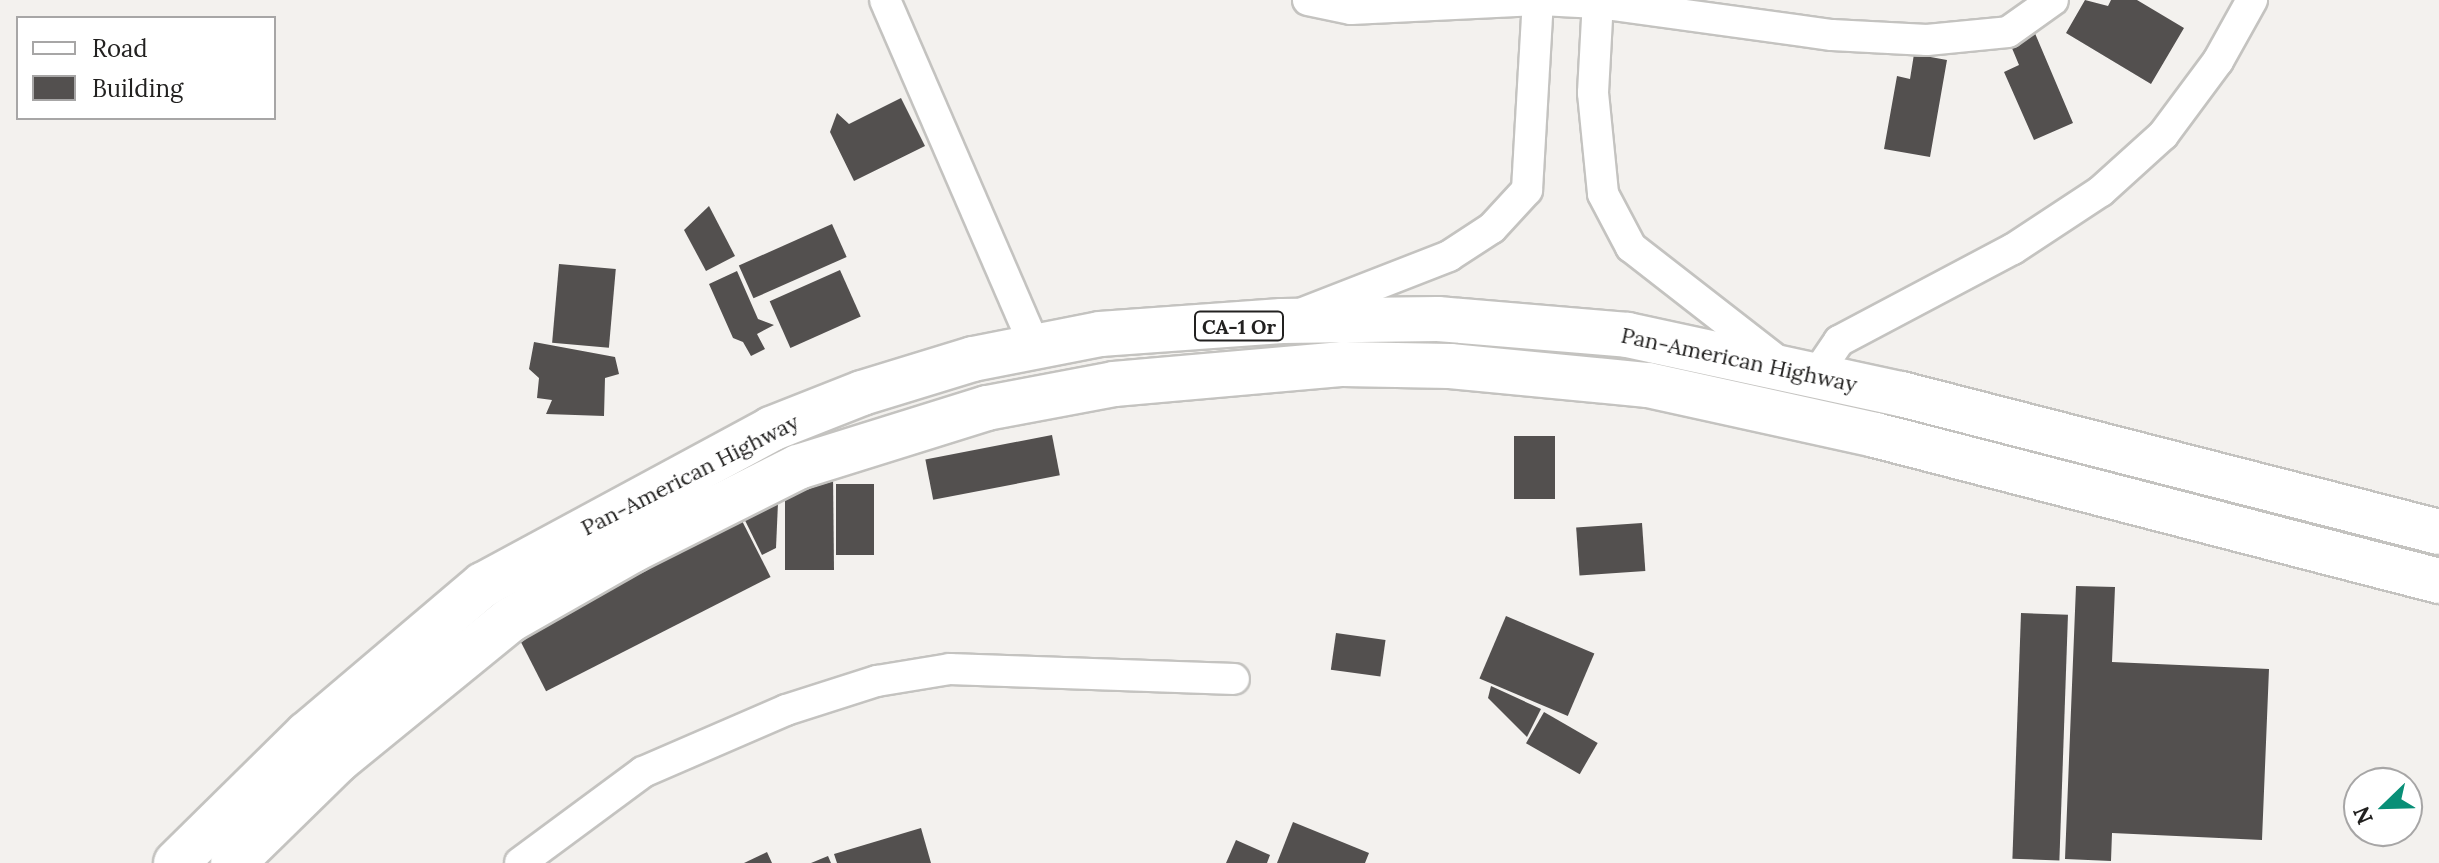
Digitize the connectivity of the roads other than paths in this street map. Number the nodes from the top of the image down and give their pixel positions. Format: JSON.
{"nodes":[{"id":1,"x":885,"y":0,"type":"edge"},
{"id":2,"x":1308,"y":0,"type":"edge"},
{"id":3,"x":1532,"y":0,"type":"edge"},
{"id":4,"x":1540,"y":0,"type":"edge"},
{"id":5,"x":2053,"y":0,"type":"edge"},
{"id":6,"x":2252,"y":0,"type":"edge"},
{"id":7,"x":1448,"y":1,"type":"edge"},
{"id":8,"x":1598,"y":1,"type":"edge"},
{"id":9,"x":1686,"y":7,"type":"edge"},
{"id":10,"x":1282,"y":321,"type":"junction"},
{"id":11,"x":1035,"y":347,"type":"junction"},
{"id":12,"x":1800,"y":371,"type":"junction"},
{"id":13,"x":2439,"y":532,"type":"edge"},
{"id":14,"x":2439,"y":581,"type":"edge"},
{"id":15,"x":1234,"y":679,"type":"dead end"},
{"id":16,"x":176,"y":863,"type":"edge"},
{"id":17,"x":233,"y":863,"type":"edge"},
{"id":18,"x":520,"y":863,"type":"edge"}],
"edges":[{"from":1,"to":11,"type":"street"},
{"from":2,"to":7,"type":"street"},
{"from":3,"to":7,"type":"street"},
{"from":4,"to":8,"type":"street"},
{"from":4,"to":10,"type":"street"},
{"from":5,"to":9,"type":"street"},
{"from":6,"to":12,"type":"street"},
{"from":8,"to":9,"type":"street"},
{"from":8,"to":12,"type":"street"},
{"from":10,"to":11,"type":"highway","name":"Pan-American Highway","number":"CA-1 Or"},
{"from":10,"to":12,"type":"highway","name":"Pan-American Highway","number":"CA-1 Or"},
{"from":11,"to":16,"type":"highway","name":"Pan-American Highway","number":"CA-1 Or"},
{"from":12,"to":13,"type":"highway","name":"Pan-American Highway","number":"CA-1 Or"},
{"from":14,"to":17,"type":"highway","name":"Pan-American Highway","number":"CA-1 Or"},
{"from":15,"to":18,"type":"street"}]}
